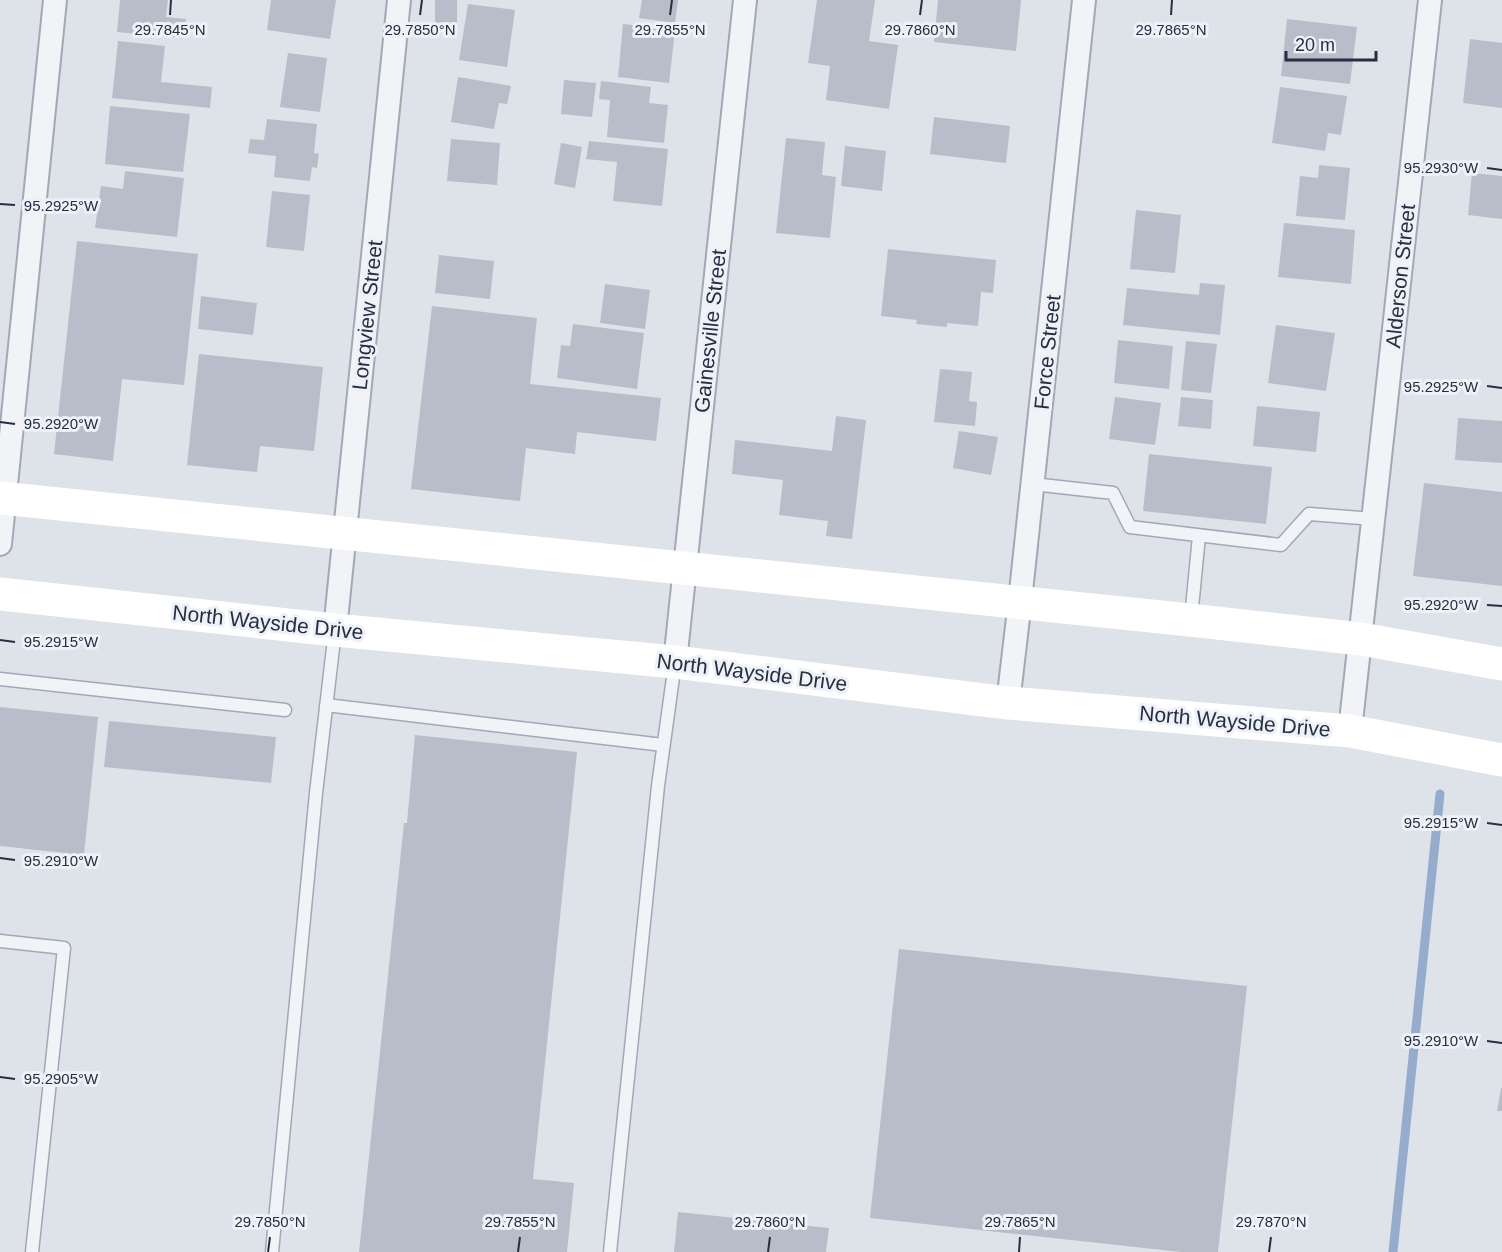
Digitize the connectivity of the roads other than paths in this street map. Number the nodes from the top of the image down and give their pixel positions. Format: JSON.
{"nodes":[{"id":1,"x":55,"y":0,"type":"edge"},
{"id":2,"x":399,"y":0,"type":"edge"},
{"id":3,"x":745,"y":0,"type":"edge"},
{"id":4,"x":1084,"y":0,"type":"edge"},
{"id":5,"x":1430,"y":0,"type":"edge"},
{"id":6,"x":1033,"y":484,"type":"junction"},
{"id":7,"x":3,"y":498,"type":"edge"},
{"id":8,"x":1374,"y":519,"type":"junction"},
{"id":9,"x":344,"y":533,"type":"junction"},
{"id":10,"x":1199,"y":536,"type":"junction"},
{"id":11,"x":0,"y":544,"type":"edge"},
{"id":12,"x":685,"y":567,"type":"junction"},
{"id":13,"x":0,"y":594,"type":"edge"},
{"id":14,"x":1020,"y":601,"type":"junction"},
{"id":15,"x":1190,"y":620,"type":"junction"},
{"id":16,"x":335,"y":630,"type":"junction"},
{"id":17,"x":1361,"y":639,"type":"junction"},
{"id":18,"x":675,"y":662,"type":"junction"},
{"id":19,"x":1502,"y":664,"type":"edge"},
{"id":20,"x":0,"y":679,"type":"edge"},
{"id":21,"x":1008,"y":703,"type":"junction"},
{"id":22,"x":326,"y":705,"type":"junction"},
{"id":23,"x":285,"y":710,"type":"dead end"},
{"id":24,"x":1350,"y":730,"type":"junction"},
{"id":25,"x":663,"y":745,"type":"junction"},
{"id":26,"x":1502,"y":760,"type":"edge"},
{"id":27,"x":0,"y":941,"type":"edge"},
{"id":28,"x":32,"y":1252,"type":"edge"},
{"id":29,"x":272,"y":1252,"type":"edge"},
{"id":30,"x":610,"y":1252,"type":"edge"}],
"edges":[{"from":1,"to":7,"type":"street"},
{"from":2,"to":9,"type":"street","name":"Longview Street"},
{"from":3,"to":12,"type":"street","name":"Gainesville Street"},
{"from":4,"to":6,"type":"street","name":"Force Street"},
{"from":5,"to":8,"type":"street","name":"Alderson Street"},
{"from":6,"to":10,"type":"lane"},
{"from":6,"to":14,"type":"street","name":"Force Street"},
{"from":7,"to":9,"type":"main road"},
{"from":7,"to":11,"type":"street"},
{"from":8,"to":10,"type":"lane"},
{"from":8,"to":17,"type":"street","name":"Alderson Street"},
{"from":9,"to":12,"type":"main road"},
{"from":9,"to":16,"type":"street","name":"Longview Street"},
{"from":10,"to":15,"type":"lane"},
{"from":12,"to":14,"type":"main road"},
{"from":12,"to":18,"type":"street","name":"Gainesville Street"},
{"from":13,"to":16,"type":"main road","name":"North Wayside Drive"},
{"from":14,"to":15,"type":"main road"},
{"from":14,"to":21,"type":"street","name":"Force Street"},
{"from":15,"to":17,"type":"main road"},
{"from":16,"to":18,"type":"main road","name":"North Wayside Drive"},
{"from":16,"to":22,"type":"lane"},
{"from":17,"to":19,"type":"main road"},
{"from":17,"to":24,"type":"street","name":"Alderson Street"},
{"from":18,"to":21,"type":"main road","name":"North Wayside Drive"},
{"from":18,"to":25,"type":"lane"},
{"from":20,"to":23,"type":"lane"},
{"from":21,"to":24,"type":"main road","name":"North Wayside Drive"},
{"from":22,"to":25,"type":"lane"},
{"from":22,"to":29,"type":"lane"},
{"from":24,"to":26,"type":"main road","name":"North Wayside Drive"},
{"from":25,"to":30,"type":"lane"},
{"from":27,"to":28,"type":"lane"}]}
